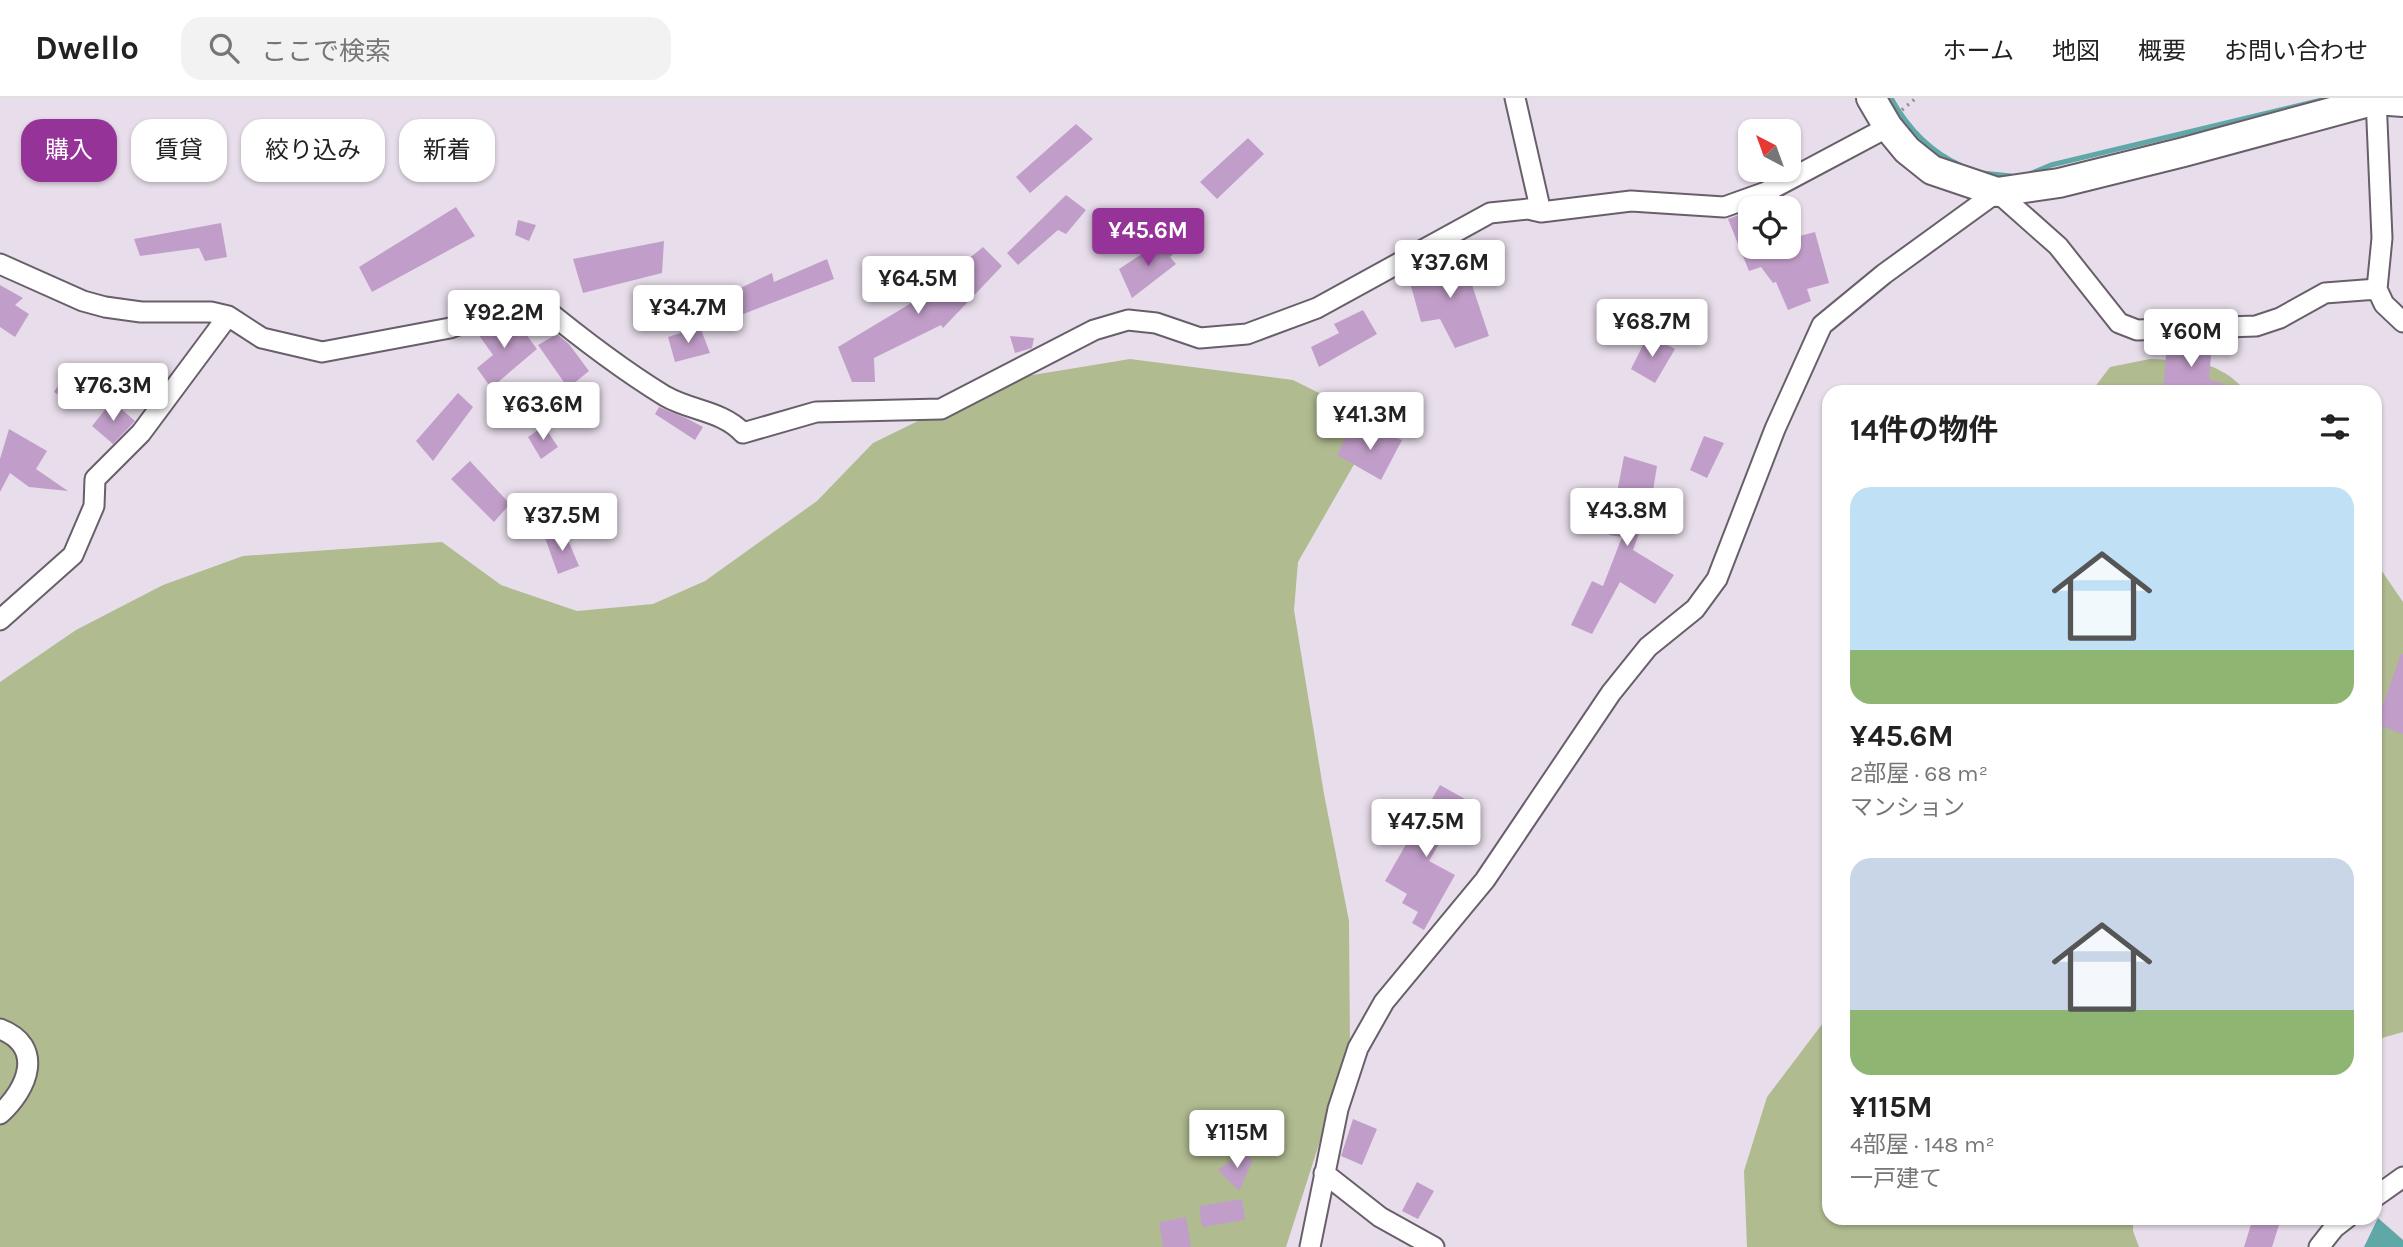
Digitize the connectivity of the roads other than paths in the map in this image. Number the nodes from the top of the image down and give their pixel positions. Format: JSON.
{"nodes":[{"id":1,"x":1515,"y":98,"type":"edge"},
{"id":2,"x":1871,"y":98,"type":"edge"},
{"id":3,"x":2385,"y":100,"type":"edge"},
{"id":4,"x":1895,"y":118,"type":"junction"},
{"id":5,"x":1997,"y":192,"type":"junction"},
{"id":6,"x":1541,"y":212,"type":"junction"},
{"id":7,"x":0,"y":264,"type":"edge"},
{"id":8,"x":2377,"y":289,"type":"junction"},
{"id":9,"x":228,"y":316,"type":"junction"},
{"id":10,"x":2403,"y":322,"type":"edge"},
{"id":11,"x":0,"y":620,"type":"edge"},
{"id":12,"x":0,"y":1029,"type":"edge"},
{"id":13,"x":0,"y":1114,"type":"edge"},
{"id":14,"x":1324,"y":1173,"type":"junction"},
{"id":15,"x":2403,"y":1177,"type":"edge"},
{"id":16,"x":2382,"y":1193,"type":"edge"},
{"id":17,"x":2338,"y":1225,"type":"edge"},
{"id":18,"x":1310,"y":1247,"type":"edge"},
{"id":19,"x":1434,"y":1247,"type":"edge"},
{"id":20,"x":2319,"y":1247,"type":"edge"}],
"edges":[{"from":1,"to":6,"type":"street"},
{"from":2,"to":4,"type":"street"},
{"from":3,"to":5,"type":"street"},
{"from":3,"to":8,"type":"street"},
{"from":4,"to":5,"type":"street"},
{"from":4,"to":6,"type":"street"},
{"from":5,"to":8,"type":"street"},
{"from":5,"to":14,"type":"street"},
{"from":6,"to":9,"type":"street"},
{"from":7,"to":9,"type":"street"},
{"from":8,"to":10,"type":"street"},
{"from":9,"to":11,"type":"street"},
{"from":12,"to":13,"type":"street"},
{"from":14,"to":18,"type":"street"},
{"from":14,"to":19,"type":"street"},
{"from":15,"to":16,"type":"street"},
{"from":17,"to":20,"type":"street"}]}
